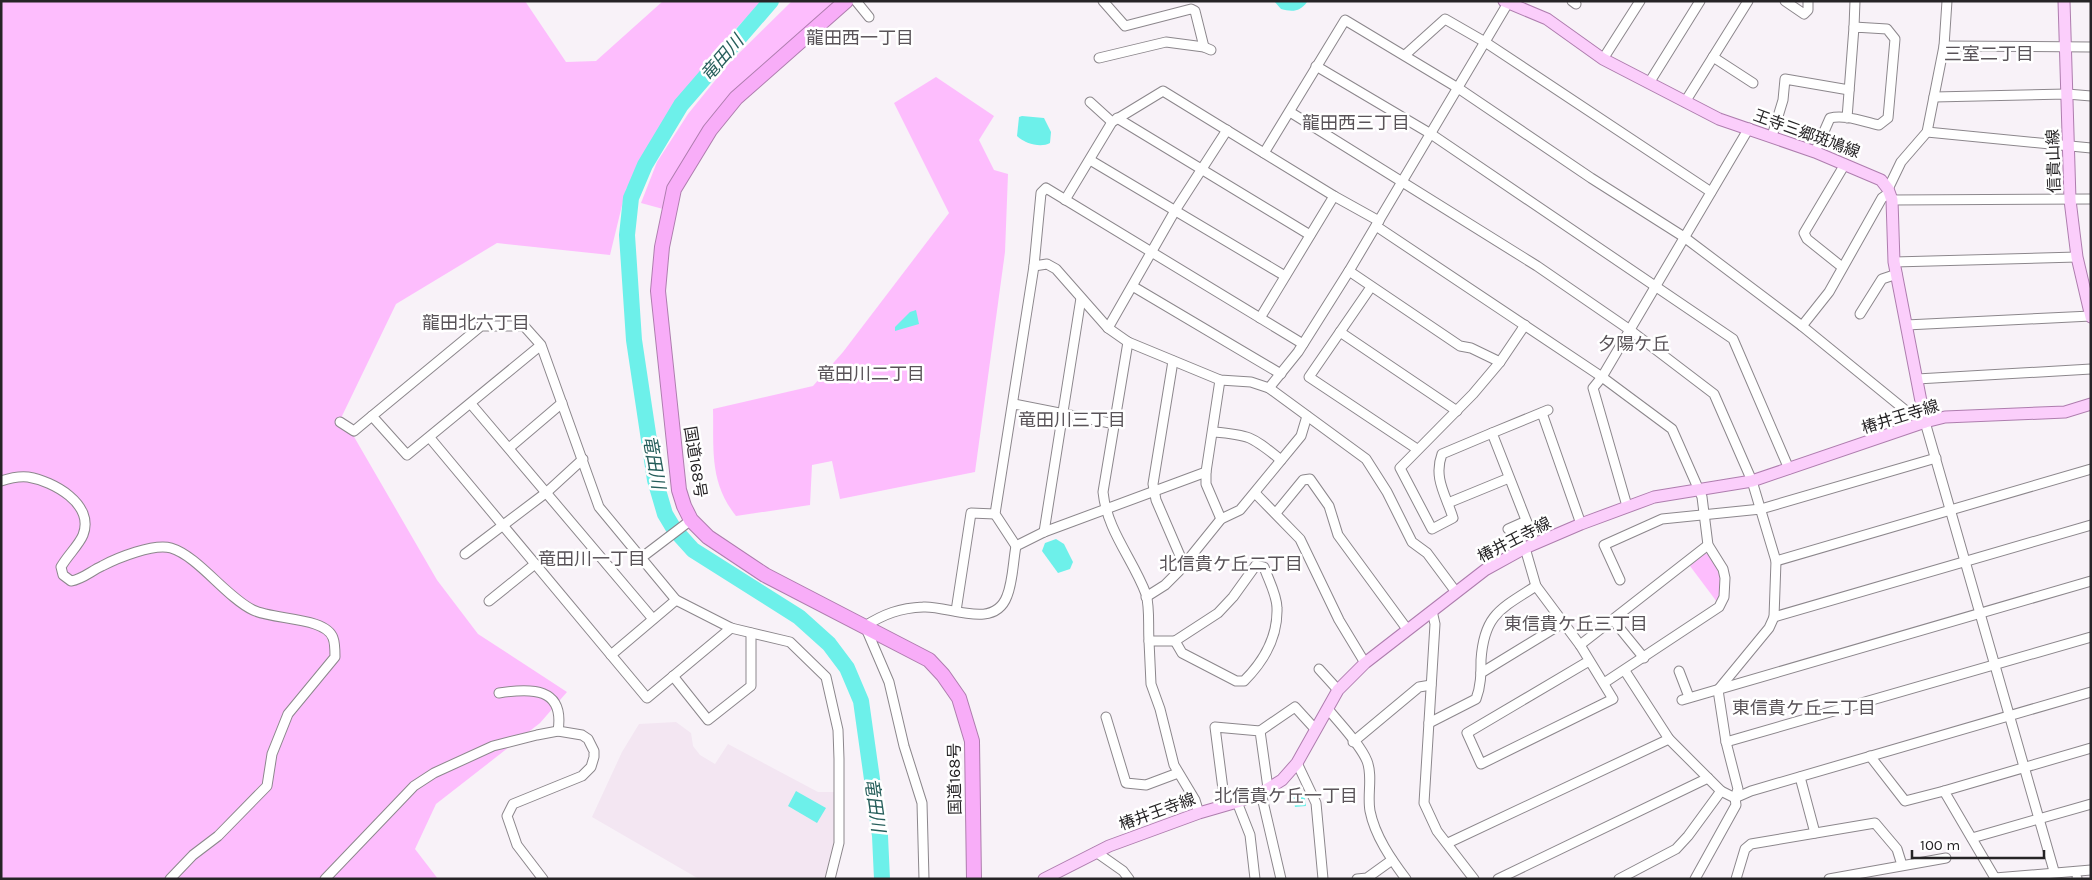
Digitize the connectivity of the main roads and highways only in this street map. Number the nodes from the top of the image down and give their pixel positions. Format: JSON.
{"nodes":[{"id":1,"x":846,"y":1,"type":"edge"},
{"id":2,"x":2064,"y":1,"type":"edge"},
{"id":3,"x":1506,"y":2,"type":"edge"},
{"id":4,"x":1525,"y":4,"type":"edge"},
{"id":5,"x":2091,"y":316,"type":"edge"},
{"id":6,"x":2091,"y":404,"type":"edge"},
{"id":7,"x":1925,"y":422,"type":"junction"},
{"id":8,"x":974,"y":879,"type":"edge"},
{"id":9,"x":1044,"y":879,"type":"edge"}],
"edges":[{"from":1,"to":8,"type":"highway","name":"国道168号"},
{"from":2,"to":5,"type":"main road","name":"信貴山線"},
{"from":3,"to":4,"type":"main road","name":"王寺三郷斑鳩線"},
{"from":4,"to":7,"type":"main road","name":"王寺三郷斑鳩線"},
{"from":6,"to":7,"type":"main road","name":"椿井王寺線"},
{"from":7,"to":9,"type":"main road","name":"椿井王寺線"}]}
